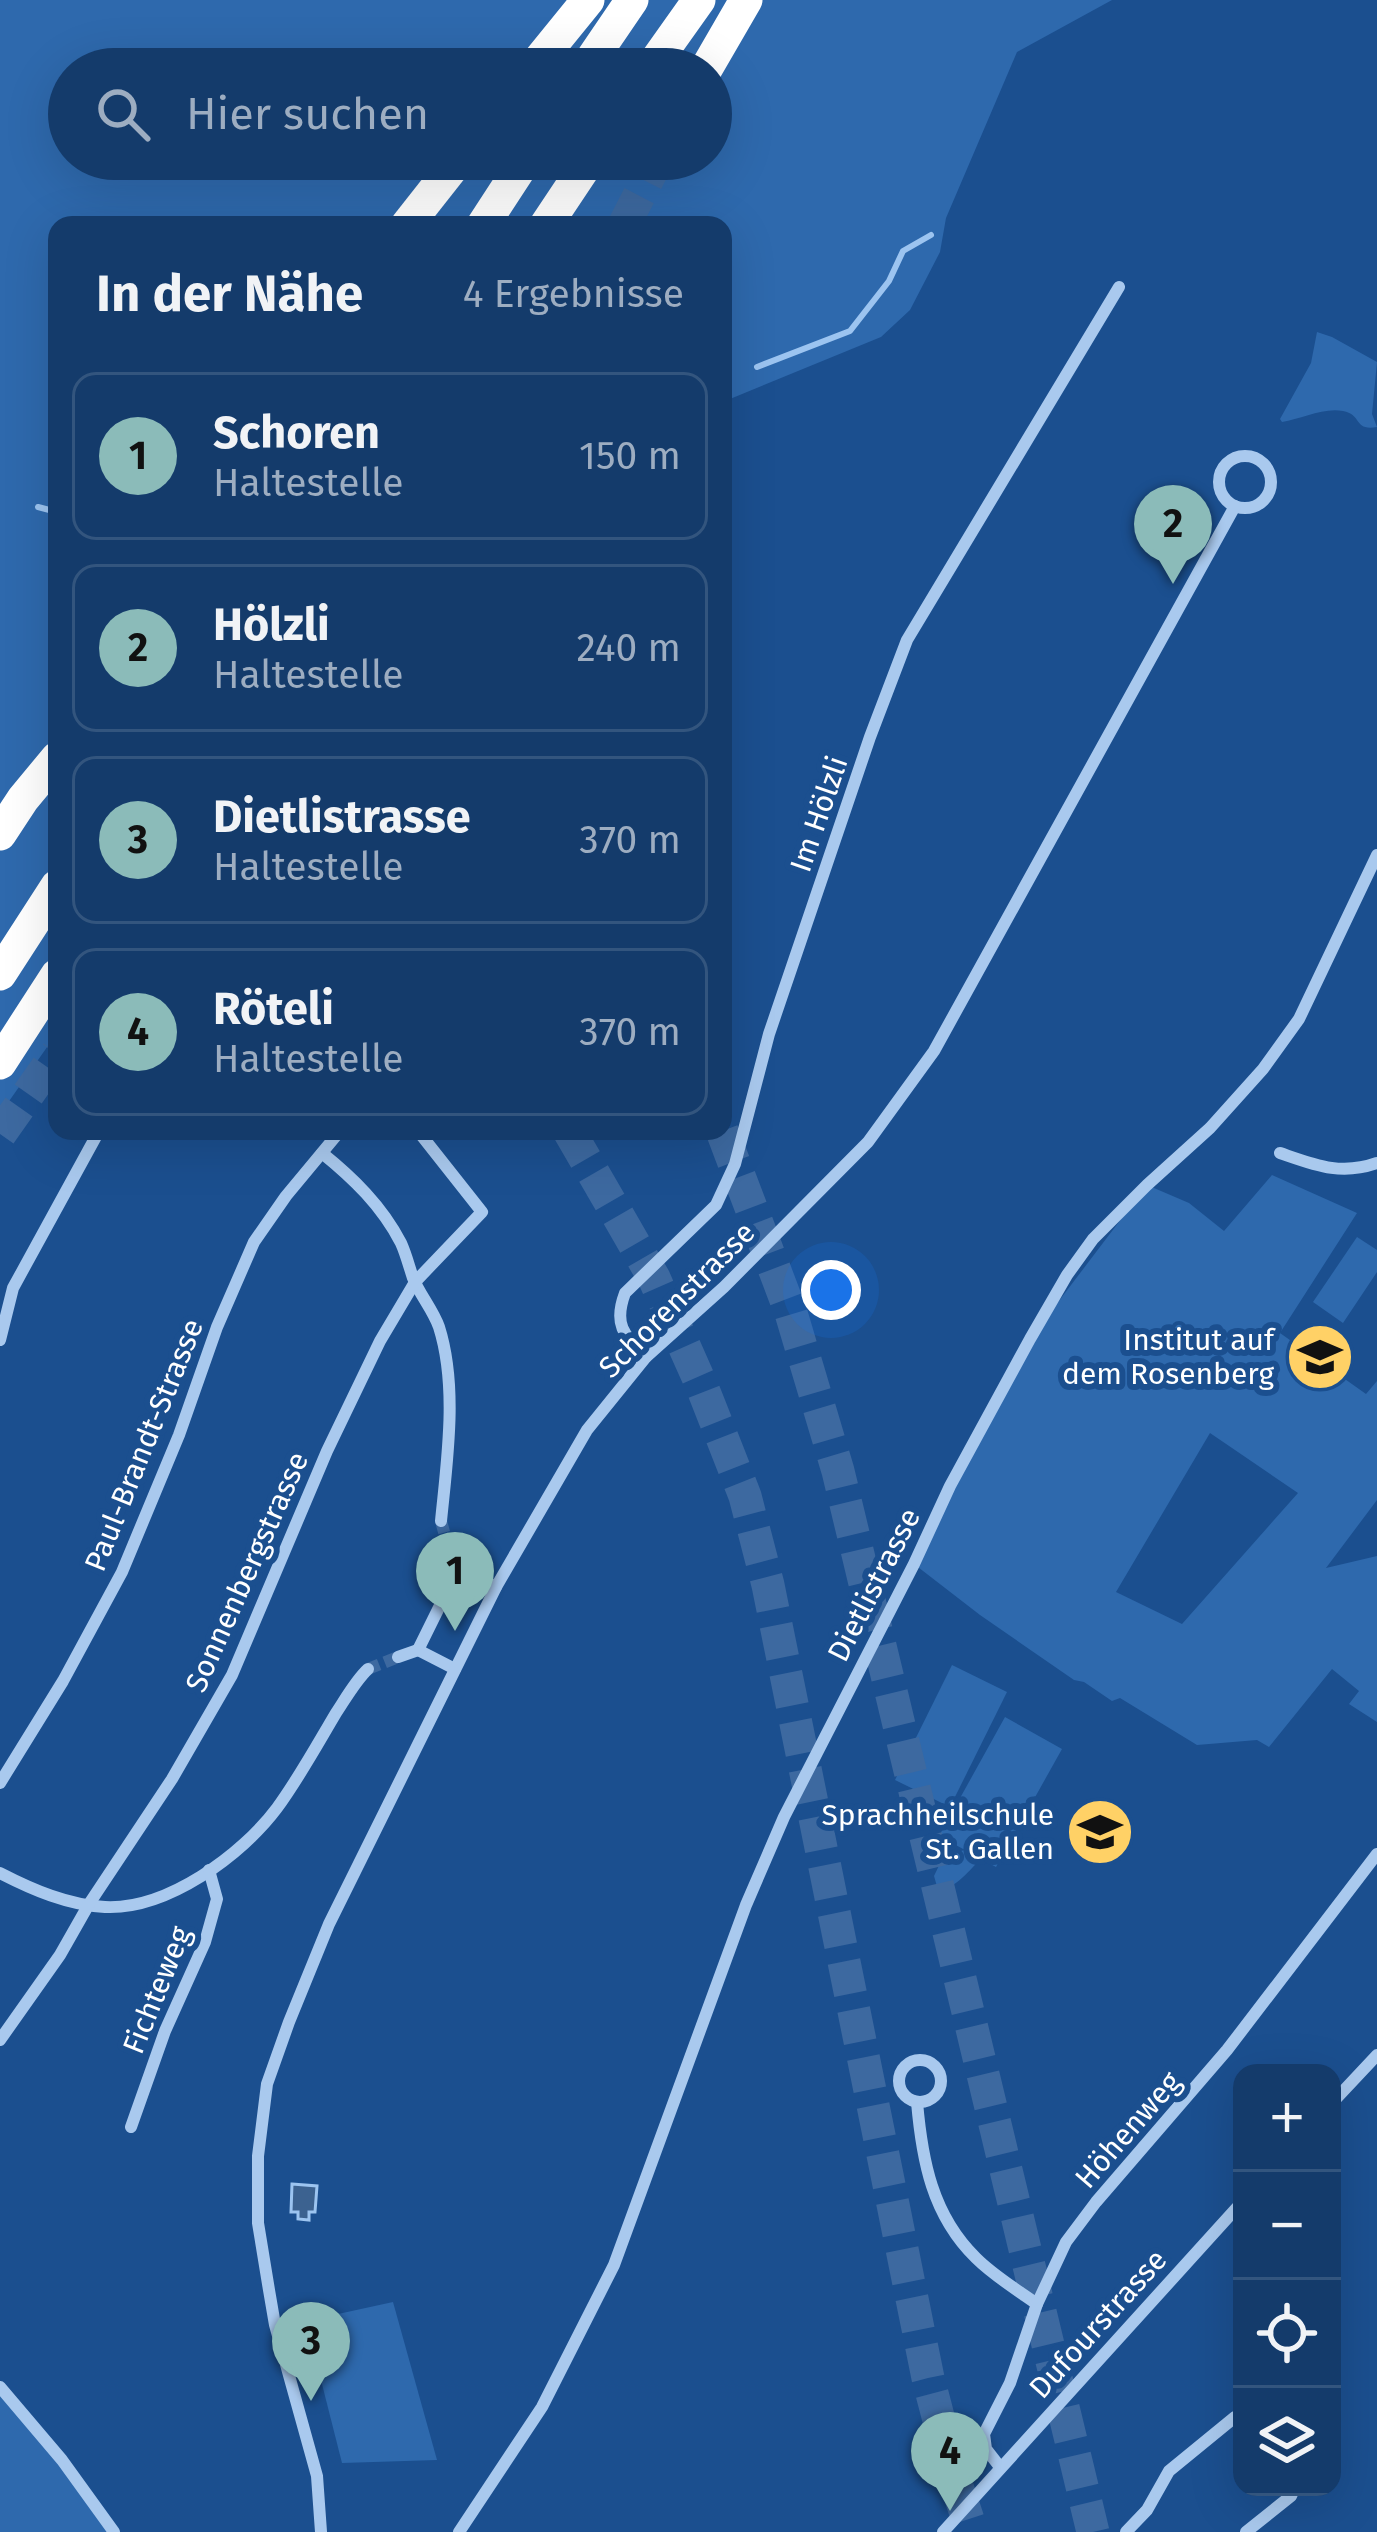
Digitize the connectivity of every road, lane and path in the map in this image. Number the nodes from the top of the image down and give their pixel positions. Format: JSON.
{"nodes":[{"id":1,"x":587,"y":0,"type":"edge"},
{"id":2,"x":632,"y":0,"type":"edge"},
{"id":3,"x":699,"y":0,"type":"edge"},
{"id":4,"x":746,"y":0,"type":"edge"},
{"id":5,"x":549,"y":48,"type":"edge"},
{"id":6,"x":599,"y":48,"type":"edge"},
{"id":7,"x":665,"y":48,"type":"edge"},
{"id":8,"x":718,"y":48,"type":"edge"},
{"id":9,"x":443,"y":180,"type":"edge"},
{"id":10,"x":512,"y":180,"type":"edge"},
{"id":11,"x":576,"y":180,"type":"edge"},
{"id":12,"x":413,"y":216,"type":"edge"},
{"id":13,"x":489,"y":216,"type":"edge"},
{"id":14,"x":552,"y":216,"type":"edge"},
{"id":15,"x":1119,"y":286,"type":"dead end"},
{"id":16,"x":1235,"y":506,"type":"junction"},
{"id":17,"x":48,"y":769,"type":"edge"},
{"id":18,"x":0,"y":834,"type":"edge"},
{"id":19,"x":1377,"y":855,"type":"edge"},
{"id":20,"x":48,"y":900,"type":"edge"},
{"id":21,"x":0,"y":974,"type":"edge"},
{"id":22,"x":48,"y":989,"type":"edge"},
{"id":23,"x":0,"y":1063,"type":"edge"},
{"id":24,"x":94,"y":1140,"type":"edge"},
{"id":25,"x":333,"y":1140,"type":"edge"},
{"id":26,"x":425,"y":1140,"type":"edge"},
{"id":27,"x":322,"y":1153,"type":"junction"},
{"id":28,"x":1280,"y":1153,"type":"dead end"},
{"id":29,"x":1377,"y":1163,"type":"edge"},
{"id":30,"x":415,"y":1282,"type":"junction"},
{"id":31,"x":0,"y":1340,"type":"edge"},
{"id":32,"x":646,"y":1357,"type":"junction"},
{"id":33,"x":441,"y":1521,"type":"tunnel mouth"},
{"id":34,"x":449,"y":1550,"type":"tunnel mouth"},
{"id":35,"x":458,"y":1569,"type":"junction"},
{"id":36,"x":496,"y":1587,"type":"junction"},
{"id":37,"x":418,"y":1650,"type":"junction"},
{"id":38,"x":398,"y":1657,"type":"tunnel mouth"},
{"id":39,"x":368,"y":1669,"type":"tunnel mouth"},
{"id":40,"x":454,"y":1669,"type":"junction"},
{"id":41,"x":0,"y":1783,"type":"edge"},
{"id":42,"x":1377,"y":1854,"type":"edge"},
{"id":43,"x":209,"y":1870,"type":"junction"},
{"id":44,"x":0,"y":1873,"type":"edge"},
{"id":45,"x":89,"y":1904,"type":"junction"},
{"id":46,"x":0,"y":2040,"type":"edge"},
{"id":47,"x":1377,"y":2055,"type":"edge"},
{"id":48,"x":1341,"y":2093,"type":"edge"},
{"id":49,"x":917,"y":2102,"type":"dead end"},
{"id":50,"x":131,"y":2127,"type":"dead end"},
{"id":51,"x":1233,"y":2212,"type":"edge"},
{"id":52,"x":1037,"y":2304,"type":"junction"},
{"id":53,"x":0,"y":2387,"type":"edge"},
{"id":54,"x":1233,"y":2419,"type":"edge"},
{"id":55,"x":1000,"y":2468,"type":"junction"},
{"id":56,"x":1292,"y":2496,"type":"edge"},
{"id":57,"x":114,"y":2532,"type":"edge"},
{"id":58,"x":321,"y":2532,"type":"edge"},
{"id":59,"x":459,"y":2532,"type":"edge"},
{"id":60,"x":943,"y":2532,"type":"edge"},
{"id":61,"x":1126,"y":2532,"type":"edge"},
{"id":62,"x":1246,"y":2532,"type":"edge"}],
"edges":[{"from":1,"to":5,"type":"highway"},
{"from":2,"to":6,"type":"highway"},
{"from":3,"to":7,"type":"highway"},
{"from":4,"to":8,"type":"highway"},
{"from":9,"to":12,"type":"highway"},
{"from":10,"to":13,"type":"highway"},
{"from":11,"to":14,"type":"highway"},
{"from":15,"to":32,"type":"street","name":"Im Hölzli"},
{"from":16,"to":16,"type":"street","name":"Schorenstrasse"},
{"from":16,"to":32,"type":"street","name":"Schorenstrasse"},
{"from":17,"to":18,"type":"highway"},
{"from":19,"to":59,"type":"street","name":"Dietlistrasse"},
{"from":20,"to":21,"type":"highway"},
{"from":22,"to":23,"type":"highway"},
{"from":24,"to":31,"type":"street"},
{"from":25,"to":27,"type":"street","name":"Paul-Brandt-Strasse"},
{"from":26,"to":30,"type":"street","name":"Sonnenbergstrasse"},
{"from":27,"to":30,"type":"street"},
{"from":27,"to":41,"type":"street","name":"Paul-Brandt-Strasse"},
{"from":28,"to":29,"type":"street"},
{"from":30,"to":33,"type":"street"},
{"from":30,"to":45,"type":"street","name":"Sonnenbergstrasse"},
{"from":32,"to":36,"type":"street","name":"Schorenstrasse"},
{"from":34,"to":35,"type":"street"},
{"from":35,"to":36,"type":"street"},
{"from":35,"to":37,"type":"street"},
{"from":36,"to":40,"type":"street","name":"Schorenstrasse"},
{"from":37,"to":38,"type":"street"},
{"from":37,"to":40,"type":"street"},
{"from":39,"to":43,"type":"street"},
{"from":40,"to":58,"type":"street","name":"Schorenstrasse"},
{"from":42,"to":52,"type":"street","name":"Höhenweg"},
{"from":43,"to":45,"type":"street"},
{"from":43,"to":50,"type":"street","name":"Fichteweg"},
{"from":44,"to":45,"type":"street"},
{"from":45,"to":46,"type":"street","name":"Sonnenbergstrasse"},
{"from":47,"to":48,"type":"street"},
{"from":49,"to":52,"type":"street"},
{"from":51,"to":55,"type":"street","name":"Dufourstrasse"},
{"from":52,"to":55,"type":"street","name":"Höhenweg"},
{"from":53,"to":57,"type":"street"},
{"from":54,"to":61,"type":"street"},
{"from":55,"to":60,"type":"street","name":"Dufourstrasse"},
{"from":56,"to":62,"type":"street"}]}
